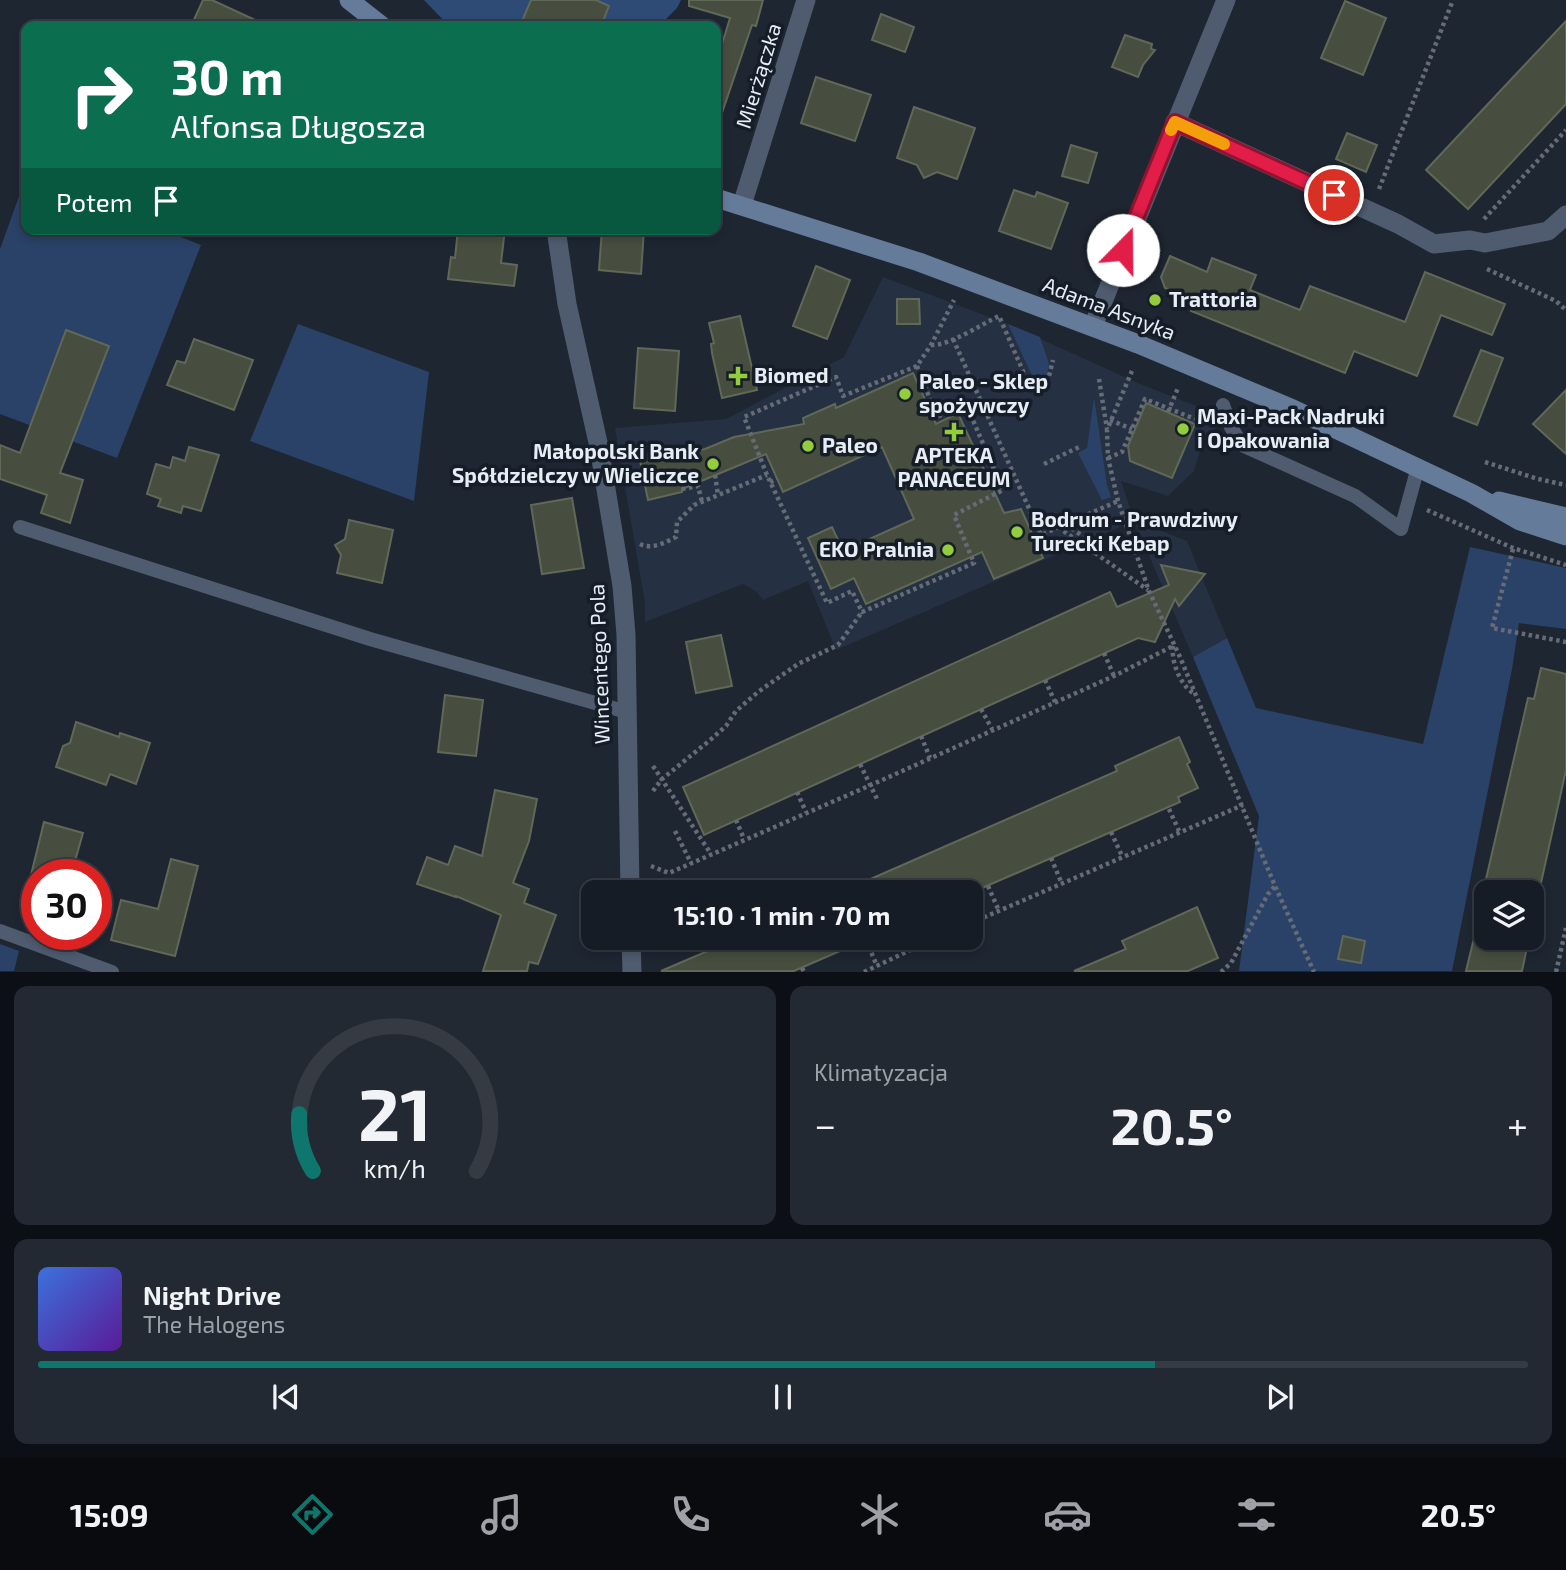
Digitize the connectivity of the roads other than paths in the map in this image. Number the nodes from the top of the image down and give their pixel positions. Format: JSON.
{"nodes":[{"id":1,"x":349,"y":0,"type":"edge"},
{"id":2,"x":806,"y":0,"type":"edge"},
{"id":3,"x":1226,"y":0,"type":"edge"},
{"id":4,"x":376,"y":21,"type":"edge"},
{"id":5,"x":1175,"y":122,"type":"junction"},
{"id":6,"x":721,"y":199,"type":"edge"},
{"id":7,"x":742,"y":205,"type":"junction"},
{"id":8,"x":1566,"y":215,"type":"edge"},
{"id":9,"x":557,"y":235,"type":"edge"},
{"id":10,"x":1093,"y":326,"type":"junction"},
{"id":11,"x":1223,"y":405,"type":"road end"},
{"id":12,"x":1418,"y":467,"type":"junction"},
{"id":13,"x":1474,"y":494,"type":"junction"},
{"id":14,"x":1566,"y":517,"type":"edge"},
{"id":15,"x":20,"y":527,"type":"dead end"},
{"id":16,"x":1566,"y":536,"type":"edge"},
{"id":17,"x":628,"y":712,"type":"junction"},
{"id":18,"x":630,"y":880,"type":"edge"},
{"id":19,"x":0,"y":931,"type":"edge"},
{"id":20,"x":631,"y":950,"type":"edge"},
{"id":21,"x":112,"y":971,"type":"edge"},
{"id":22,"x":632,"y":971,"type":"edge"}],
"edges":[{"from":1,"to":4,"type":"main road"},
{"from":2,"to":7,"type":"street","name":"Mierżączka"},
{"from":3,"to":5,"type":"street"},
{"from":5,"to":8,"type":"street"},
{"from":5,"to":10,"type":"street"},
{"from":6,"to":7,"type":"main road","name":"Adama Asnyka"},
{"from":7,"to":10,"type":"main road","name":"Adama Asnyka"},
{"from":9,"to":17,"type":"street","name":"Wincentego Pola"},
{"from":10,"to":12,"type":"main road","name":"Adama Asnyka"},
{"from":11,"to":12,"type":"lane"},
{"from":12,"to":13,"type":"main road","name":"Adama Asnyka"},
{"from":13,"to":14,"type":"main road","name":"Adama Asnyka"},
{"from":13,"to":16,"type":"main road","name":"Adama Asnyka"},
{"from":15,"to":17,"type":"lane"},
{"from":17,"to":18,"type":"street","name":"Wincentego Pola"},
{"from":19,"to":21,"type":"lane"},
{"from":20,"to":22,"type":"street"}]}
